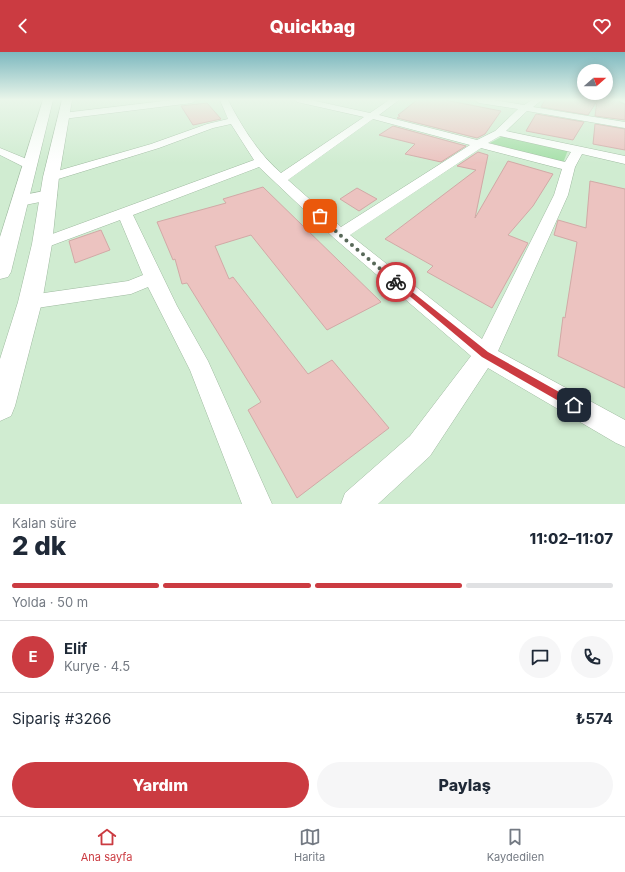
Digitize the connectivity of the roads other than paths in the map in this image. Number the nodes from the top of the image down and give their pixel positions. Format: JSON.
{"nodes":[{"id":1,"x":42,"y":121,"type":"edge"},
{"id":2,"x":62,"y":121,"type":"edge"},
{"id":3,"x":234,"y":121,"type":"joint"},
{"id":4,"x":364,"y":121,"type":"edge"},
{"id":5,"x":392,"y":121,"type":"edge"},
{"id":6,"x":511,"y":121,"type":"edge"},
{"id":7,"x":602,"y":121,"type":"edge"},
{"id":8,"x":625,"y":125,"type":"edge"},
{"id":9,"x":499,"y":133,"type":"junction"},
{"id":10,"x":480,"y":143,"type":"junction"},
{"id":11,"x":0,"y":151,"type":"edge"},
{"id":12,"x":574,"y":159,"type":"junction"},
{"id":13,"x":625,"y":160,"type":"edge"},
{"id":14,"x":261,"y":162,"type":"junction"},
{"id":15,"x":30,"y":164,"type":"junction"},
{"id":16,"x":281,"y":179,"type":"junction"},
{"id":17,"x":50,"y":186,"type":"junction"},
{"id":18,"x":20,"y":201,"type":"junction"},
{"id":19,"x":125,"y":213,"type":"junction"},
{"id":20,"x":340,"y":235,"type":"junction"},
{"id":21,"x":42,"y":244,"type":"junction"},
{"id":22,"x":0,"y":272,"type":"edge"},
{"id":23,"x":153,"y":278,"type":"junction"},
{"id":24,"x":30,"y":302,"type":"junction"},
{"id":25,"x":485,"y":355,"type":"junction"},
{"id":26,"x":0,"y":406,"type":"edge"},
{"id":27,"x":625,"y":434,"type":"edge"},
{"id":28,"x":257,"y":504,"type":"edge"},
{"id":29,"x":356,"y":504,"type":"edge"}],
"edges":[{"from":1,"to":15,"type":"main road"},
{"from":2,"to":17,"type":"main road"},
{"from":3,"to":14,"type":"street"},
{"from":3,"to":17,"type":"street"},
{"from":4,"to":16,"type":"street"},
{"from":5,"to":10,"type":"street"},
{"from":6,"to":9,"type":"street"},
{"from":7,"to":8,"type":"street"},
{"from":9,"to":10,"type":"street"},
{"from":9,"to":12,"type":"street"},
{"from":10,"to":12,"type":"street"},
{"from":10,"to":20,"type":"street"},
{"from":11,"to":15,"type":"street"},
{"from":12,"to":13,"type":"street"},
{"from":12,"to":25,"type":"street"},
{"from":14,"to":16,"type":"street"},
{"from":14,"to":19,"type":"street"},
{"from":15,"to":18,"type":"main road"},
{"from":16,"to":20,"type":"street"},
{"from":17,"to":18,"type":"main road"},
{"from":17,"to":21,"type":"main road"},
{"from":18,"to":22,"type":"main road"},
{"from":19,"to":21,"type":"street"},
{"from":19,"to":23,"type":"street"},
{"from":20,"to":25,"type":"street"},
{"from":21,"to":24,"type":"main road"},
{"from":23,"to":24,"type":"street"},
{"from":23,"to":28,"type":"street"},
{"from":24,"to":26,"type":"main road"},
{"from":25,"to":27,"type":"street"},
{"from":25,"to":29,"type":"street"}]}
